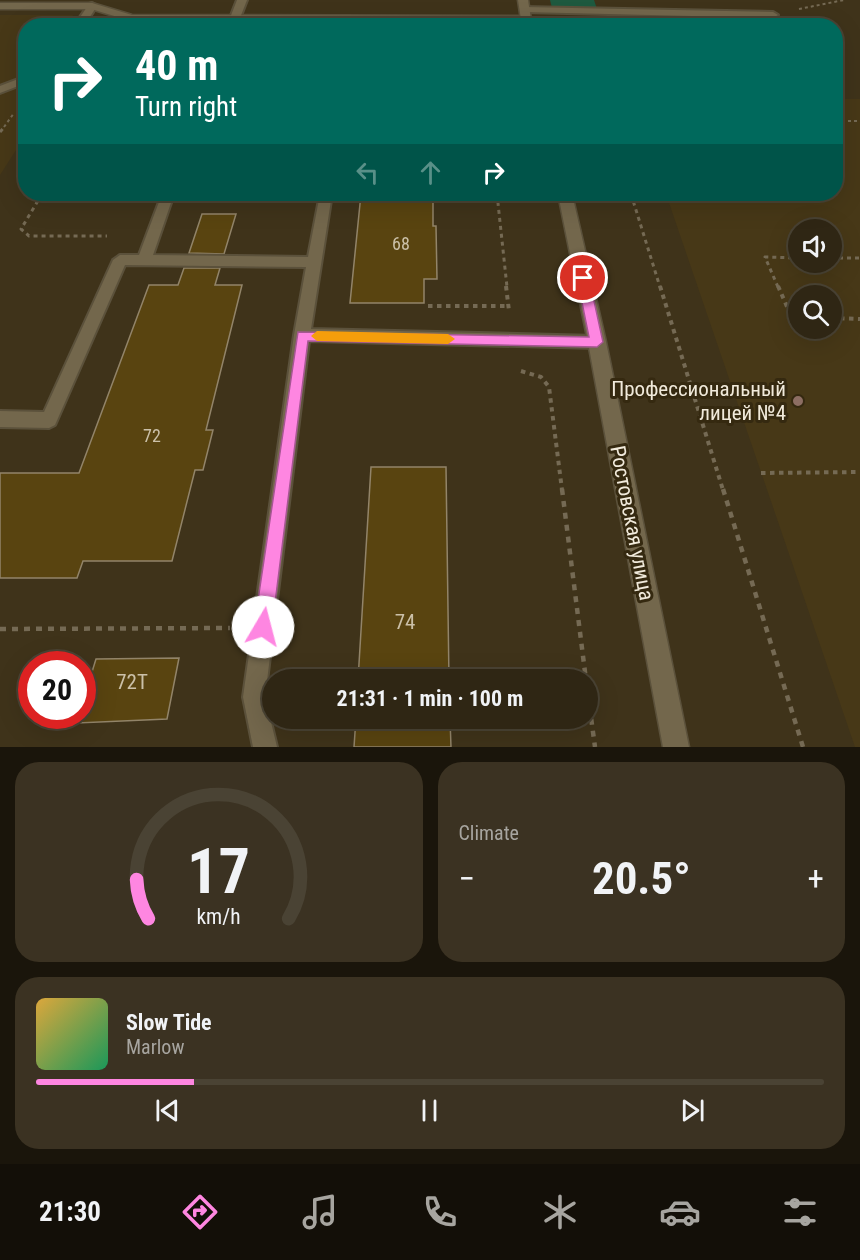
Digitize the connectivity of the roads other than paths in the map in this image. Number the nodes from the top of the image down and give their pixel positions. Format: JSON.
{"nodes":[{"id":1,"x":242,"y":0,"type":"edge"},
{"id":2,"x":0,"y":6,"type":"edge"},
{"id":3,"x":92,"y":6,"type":"junction"},
{"id":4,"x":768,"y":7,"type":"dead end"},
{"id":5,"x":525,"y":14,"type":"edge"},
{"id":6,"x":84,"y":18,"type":"edge"},
{"id":7,"x":235,"y":18,"type":"junction"},
{"id":8,"x":18,"y":82,"type":"edge"},
{"id":9,"x":0,"y":90,"type":"edge"},
{"id":10,"x":165,"y":201,"type":"edge"},
{"id":11,"x":325,"y":201,"type":"edge"},
{"id":12,"x":567,"y":201,"type":"edge"},
{"id":13,"x":144,"y":261,"type":"junction"},
{"id":14,"x":314,"y":262,"type":"junction"},
{"id":15,"x":302,"y":336,"type":"junction"},
{"id":16,"x":597,"y":342,"type":"junction"},
{"id":17,"x":0,"y":419,"type":"edge"},
{"id":18,"x":265,"y":747,"type":"edge"},
{"id":19,"x":676,"y":747,"type":"edge"}],
"edges":[{"from":1,"to":7,"type":"lane"},
{"from":2,"to":3,"type":"street"},
{"from":3,"to":6,"type":"lane"},
{"from":3,"to":7,"type":"street"},
{"from":4,"to":5,"type":"lane"},
{"from":5,"to":7,"type":"street"},
{"from":8,"to":9,"type":"lane"},
{"from":10,"to":13,"type":"lane"},
{"from":11,"to":14,"type":"lane"},
{"from":12,"to":16,"type":"street","name":"Ростовская улица"},
{"from":13,"to":14,"type":"lane"},
{"from":13,"to":17,"type":"lane"},
{"from":14,"to":15,"type":"lane"},
{"from":15,"to":16,"type":"lane"},
{"from":15,"to":18,"type":"lane"},
{"from":16,"to":19,"type":"street","name":"Ростовская улица"}]}
